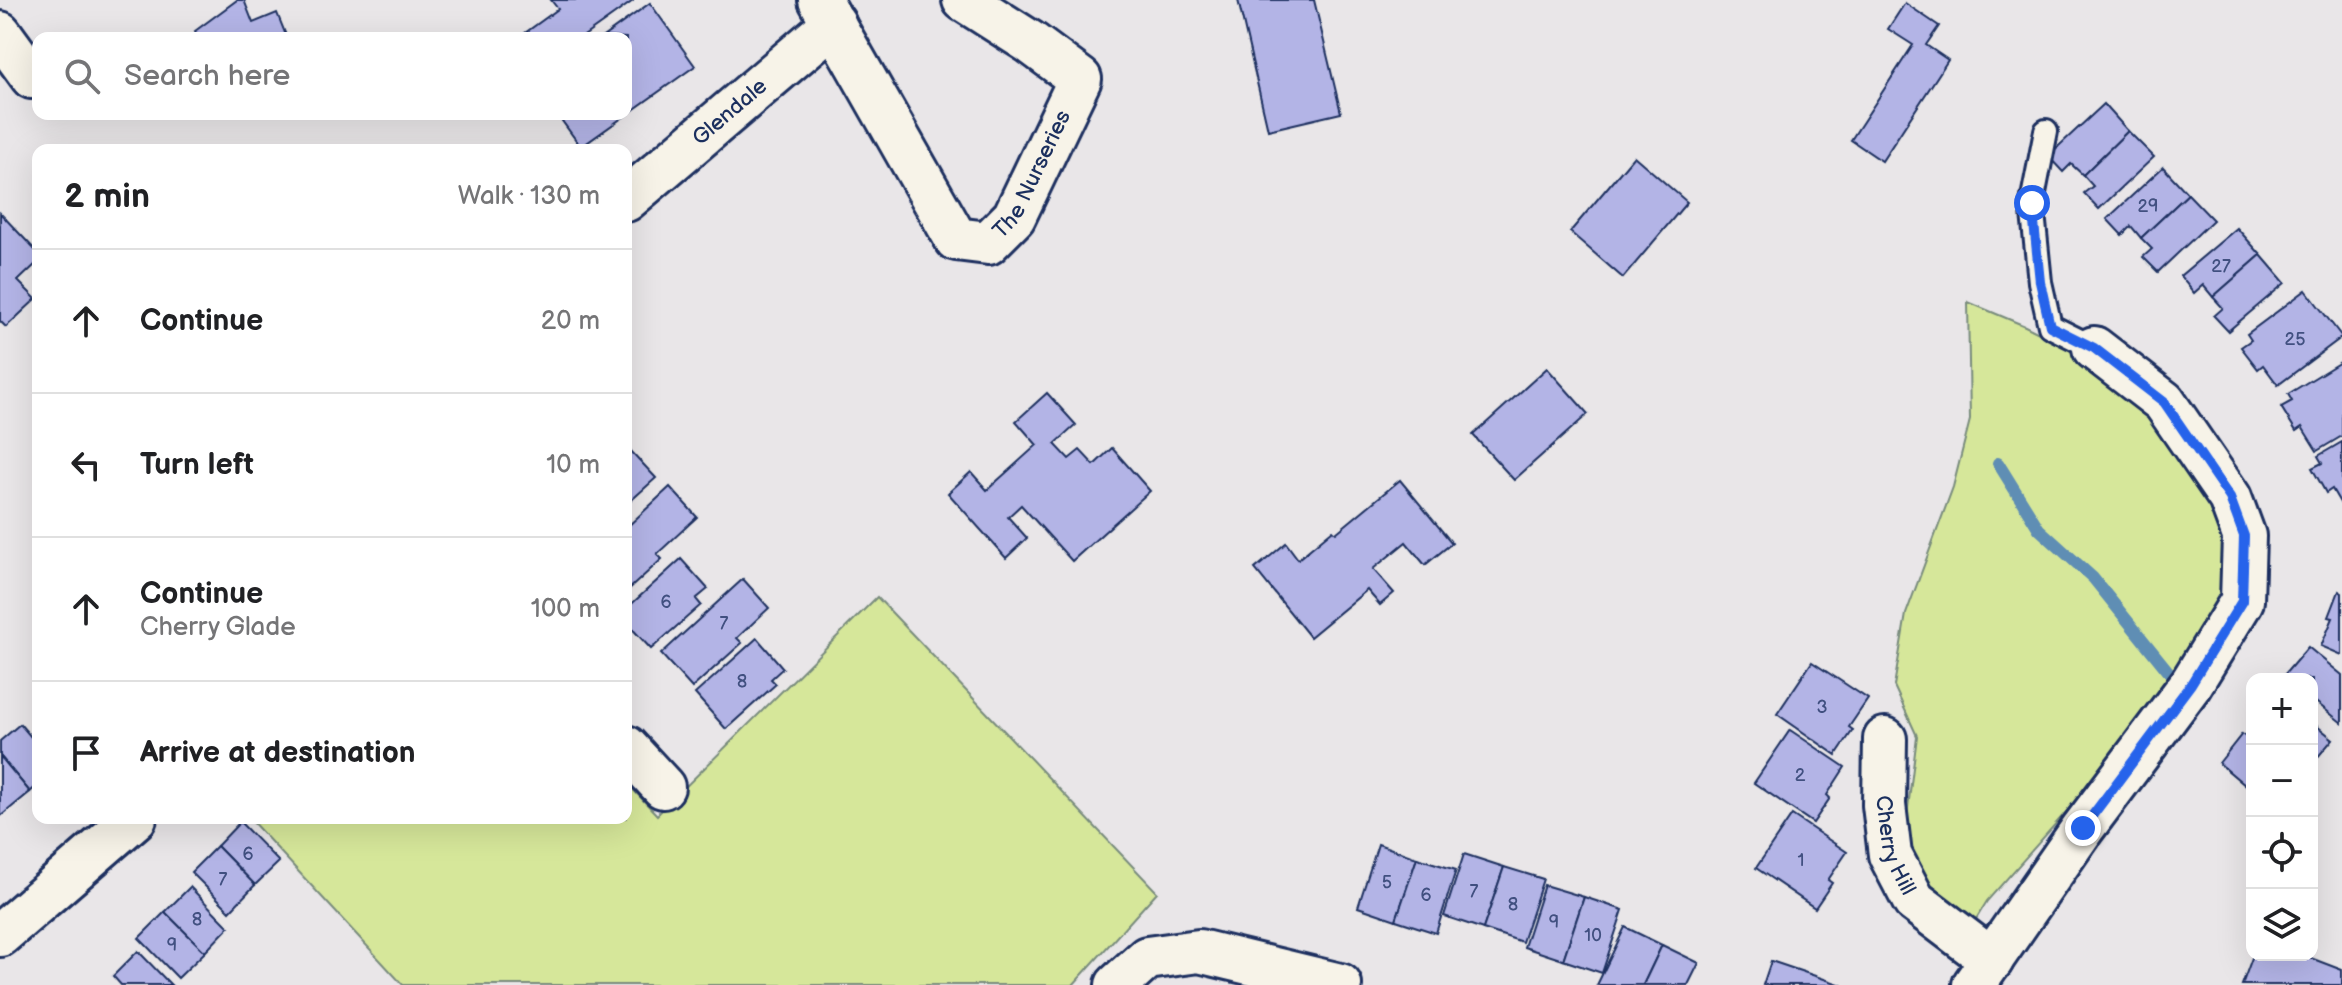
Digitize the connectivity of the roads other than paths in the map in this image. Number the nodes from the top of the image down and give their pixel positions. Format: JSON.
{"nodes":[{"id":1,"x":964,"y":0,"type":"edge"},
{"id":2,"x":827,"y":12,"type":"edge"},
{"id":3,"x":0,"y":33,"type":"edge"},
{"id":4,"x":32,"y":77,"type":"dead end"},
{"id":5,"x":2046,"y":131,"type":"dead end"},
{"id":6,"x":632,"y":194,"type":"edge"},
{"id":7,"x":2094,"y":348,"type":"joint"},
{"id":8,"x":1885,"y":739,"type":"dead end"},
{"id":9,"x":632,"y":753,"type":"edge"},
{"id":10,"x":663,"y":787,"type":"dead end"},
{"id":11,"x":128,"y":824,"type":"edge"},
{"id":12,"x":0,"y":935,"type":"edge"},
{"id":13,"x":1983,"y":973,"type":"edge"},
{"id":14,"x":1117,"y":985,"type":"edge"},
{"id":15,"x":1340,"y":985,"type":"edge"}],
"edges":[{"from":1,"to":2,"type":"street","name":"The Nurseries"},
{"from":2,"to":6,"type":"street","name":"Glendale"},
{"from":3,"to":4,"type":"street"},
{"from":5,"to":7,"type":"lane"},
{"from":7,"to":13,"type":"street"},
{"from":8,"to":13,"type":"street","name":"Cherry Hill"},
{"from":9,"to":10,"type":"street"},
{"from":11,"to":12,"type":"street"},
{"from":14,"to":15,"type":"street"}]}
